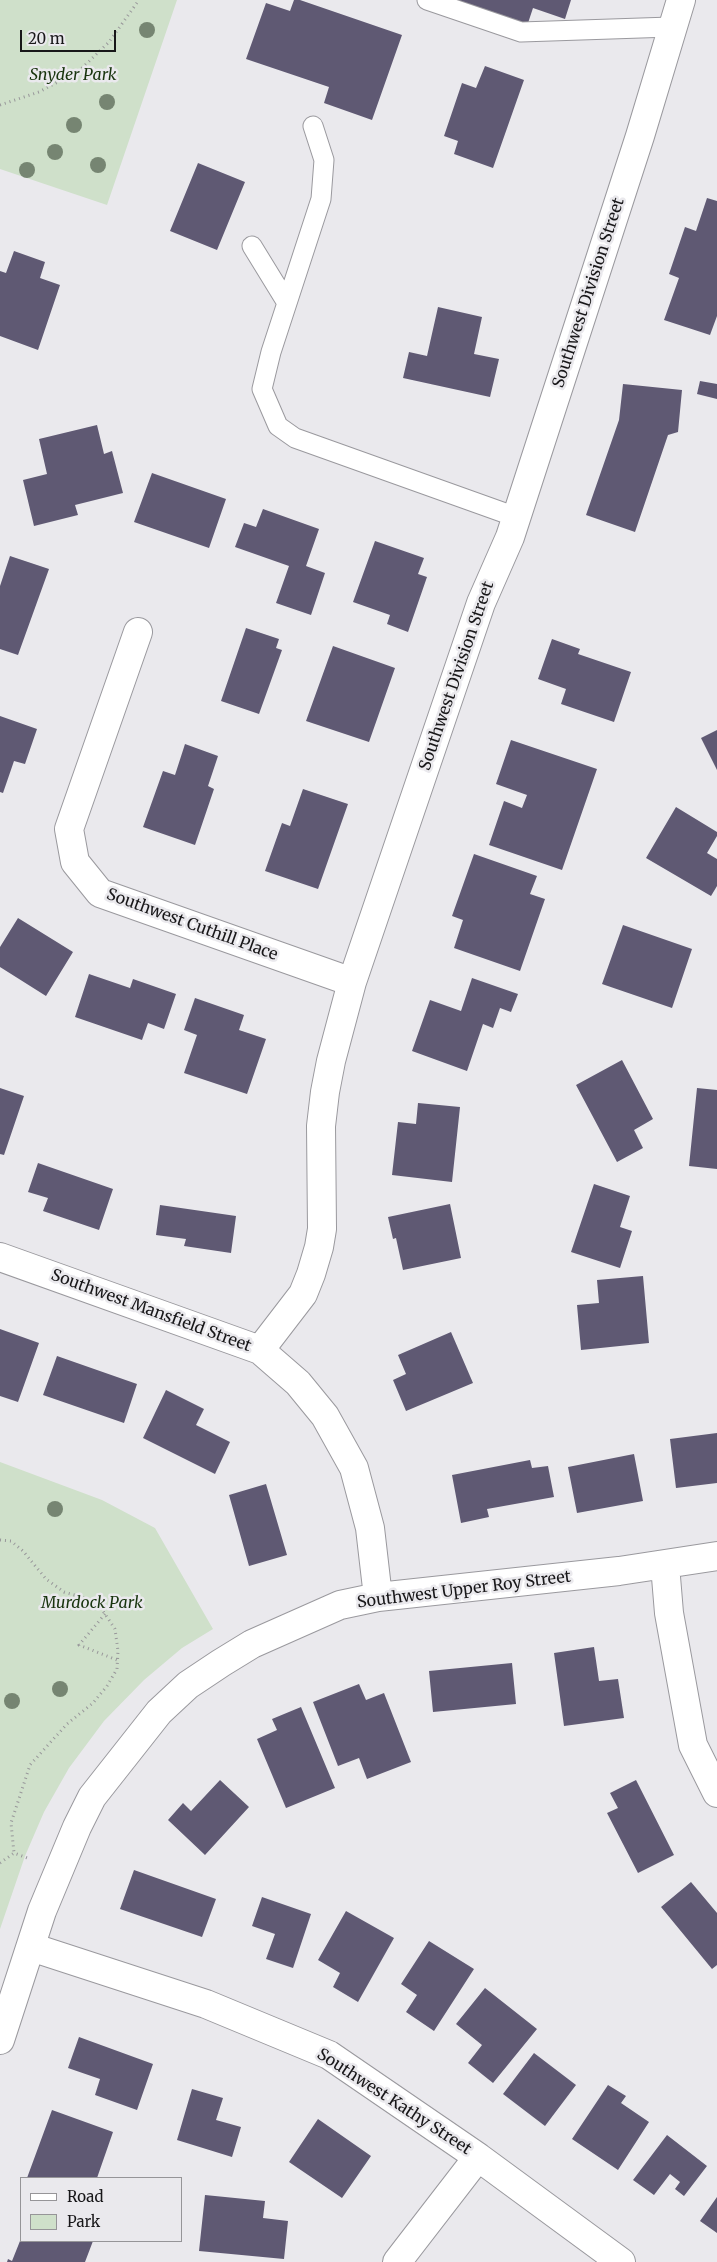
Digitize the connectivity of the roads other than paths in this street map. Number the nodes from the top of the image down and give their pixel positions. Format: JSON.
{"nodes":[{"id":1,"x":427,"y":0,"type":"edge"},
{"id":2,"x":681,"y":0,"type":"edge"},
{"id":3,"x":671,"y":27,"type":"junction"},
{"id":4,"x":313,"y":126,"type":"dead end"},
{"id":5,"x":252,"y":246,"type":"dead end"},
{"id":6,"x":287,"y":303,"type":"junction"},
{"id":7,"x":516,"y":517,"type":"junction"},
{"id":8,"x":138,"y":632,"type":"dead end"},
{"id":9,"x":352,"y":982,"type":"junction"},
{"id":10,"x":0,"y":1257,"type":"edge"},
{"id":11,"x":260,"y":1350,"type":"junction"},
{"id":12,"x":717,"y":1556,"type":"edge"},
{"id":13,"x":666,"y":1564,"type":"junction"},
{"id":14,"x":378,"y":1597,"type":"junction"},
{"id":15,"x":717,"y":1792,"type":"edge"},
{"id":16,"x":31,"y":1947,"type":"junction"},
{"id":17,"x":0,"y":2040,"type":"edge"},
{"id":18,"x":478,"y":2157,"type":"junction"},
{"id":19,"x":397,"y":2262,"type":"edge"},
{"id":20,"x":621,"y":2262,"type":"edge"}],
"edges":[{"from":1,"to":3,"type":"lane"},
{"from":2,"to":3,"type":"street","name":"Southwest Division Street"},
{"from":3,"to":7,"type":"street","name":"Southwest Division Street"},
{"from":4,"to":6,"type":"lane"},
{"from":5,"to":6,"type":"lane"},
{"from":6,"to":7,"type":"lane"},
{"from":7,"to":9,"type":"street","name":"Southwest Division Street"},
{"from":8,"to":9,"type":"street","name":"Southwest Cuthill Place"},
{"from":9,"to":11,"type":"street","name":"Southwest Division Street"},
{"from":10,"to":11,"type":"street","name":"Southwest Mansfield Street"},
{"from":11,"to":14,"type":"street","name":"Southwest Mansfield Street"},
{"from":12,"to":13,"type":"street","name":"Southwest Upper Roy Street"},
{"from":13,"to":14,"type":"street","name":"Southwest Upper Roy Street"},
{"from":13,"to":15,"type":"street"},
{"from":14,"to":16,"type":"street","name":"Southwest Upper Roy Street"},
{"from":16,"to":17,"type":"street","name":"Southwest Upper Roy Street"},
{"from":16,"to":18,"type":"street","name":"Southwest Kathy Street"},
{"from":18,"to":19,"type":"street"},
{"from":18,"to":20,"type":"street","name":"Southwest Kathy Street"}]}
